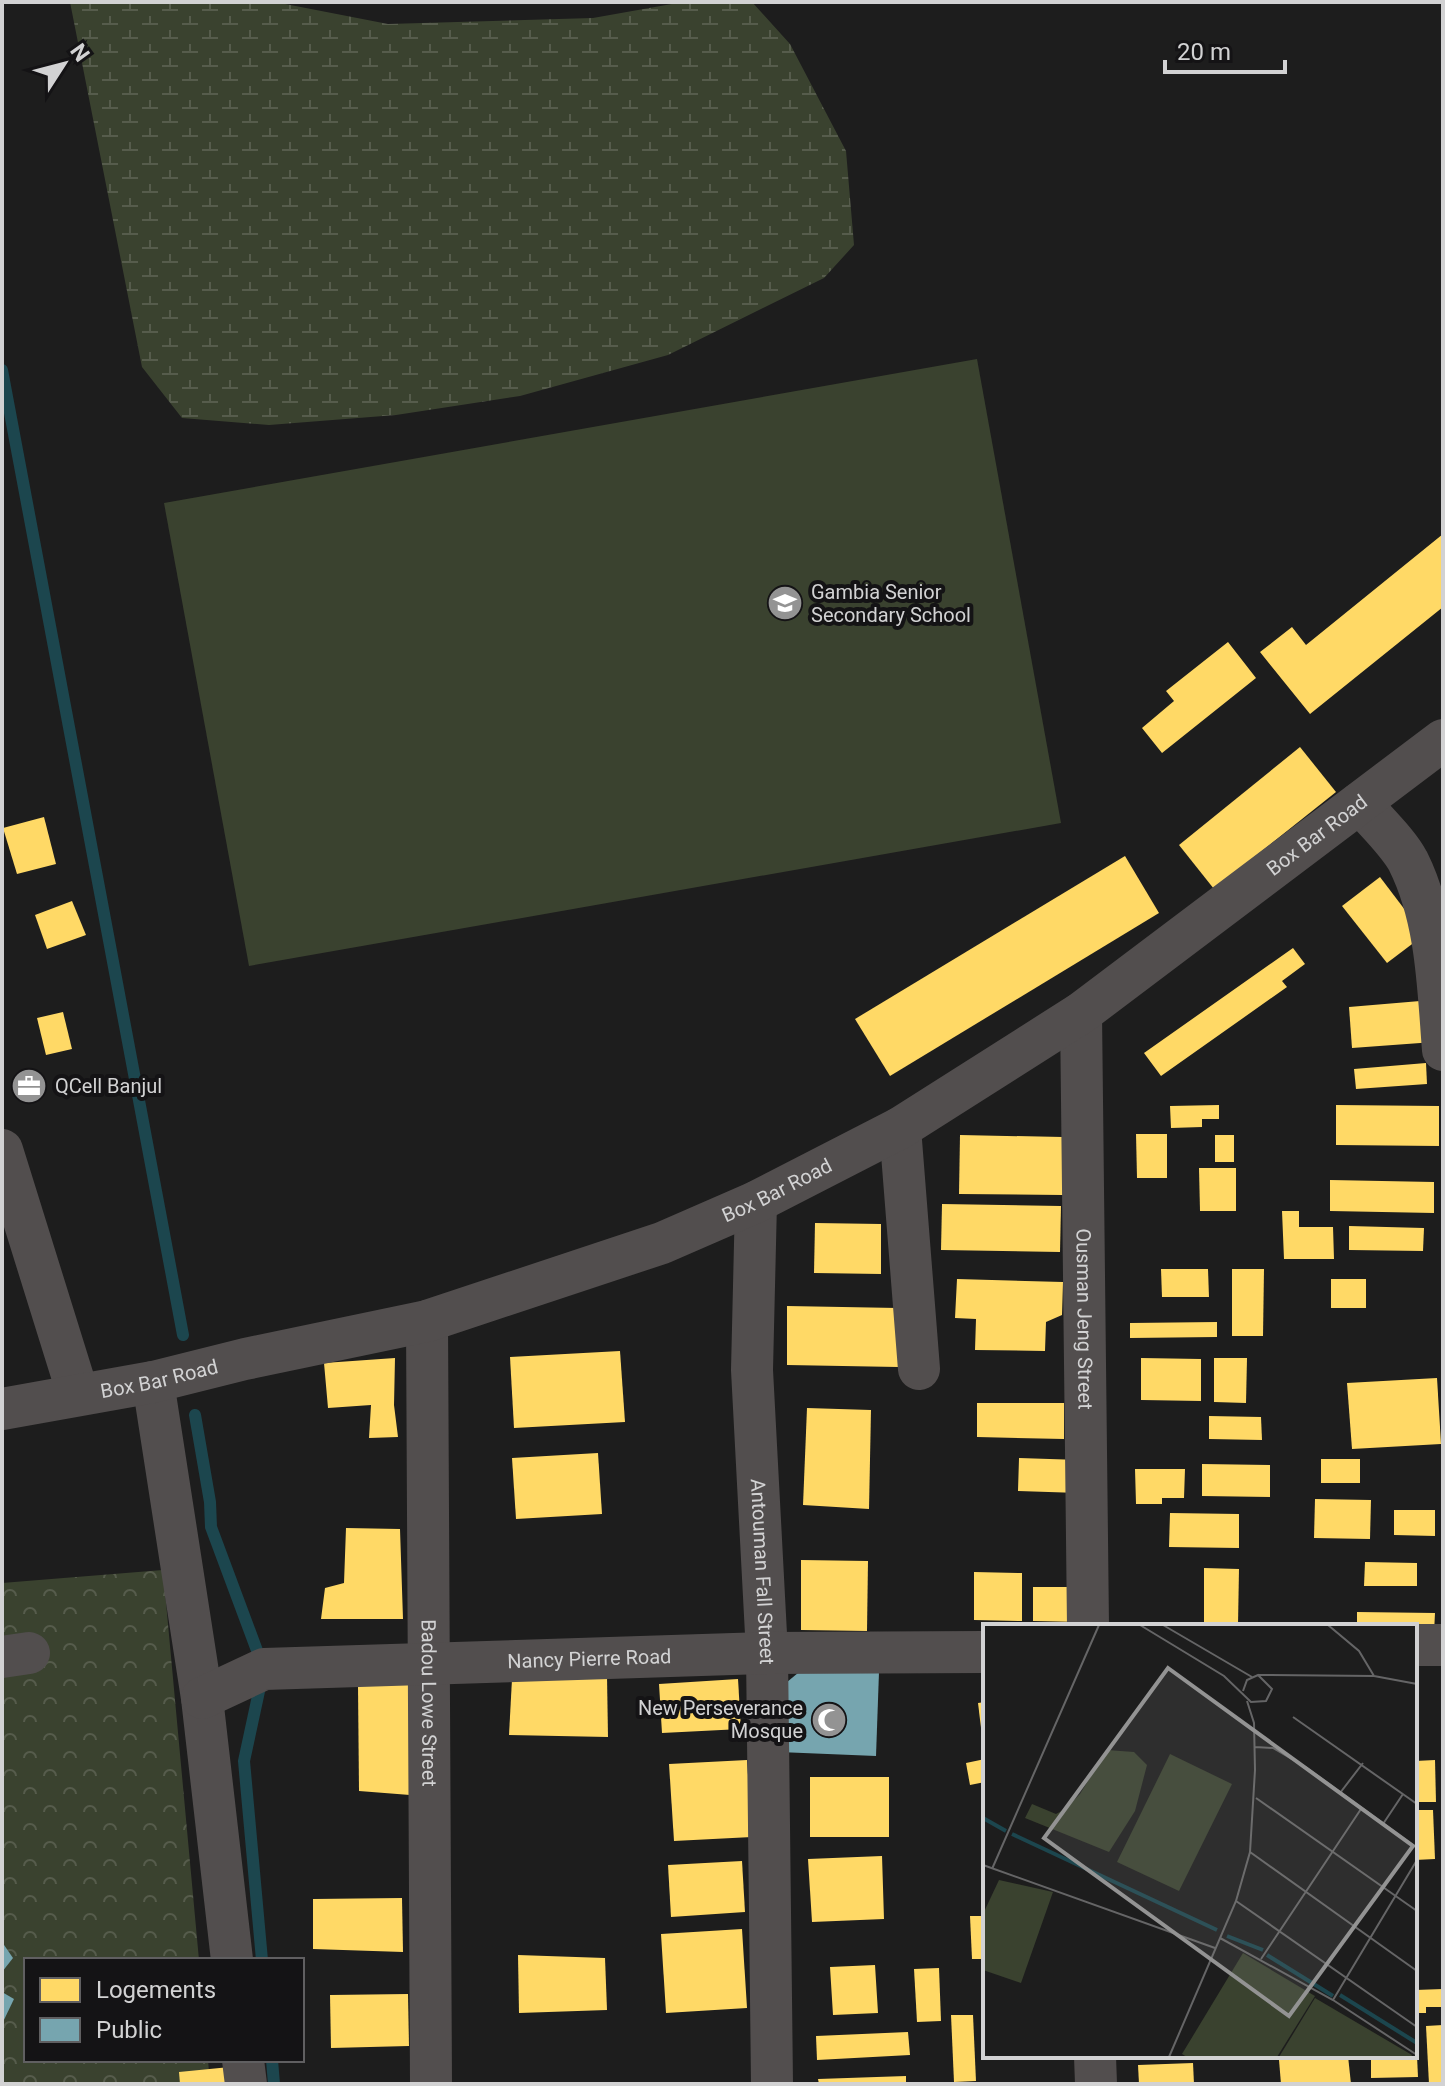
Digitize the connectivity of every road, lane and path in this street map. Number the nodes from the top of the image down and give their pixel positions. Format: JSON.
{"nodes":[{"id":1,"x":1443,"y":740,"type":"edge"},
{"id":2,"x":1360,"y":803,"type":"junction"},
{"id":3,"x":1081,"y":1013,"type":"junction"},
{"id":4,"x":1443,"y":1050,"type":"edge"},
{"id":5,"x":900,"y":1128,"type":"junction"},
{"id":6,"x":2,"y":1150,"type":"edge"},
{"id":7,"x":756,"y":1202,"type":"junction"},
{"id":8,"x":427,"y":1321,"type":"junction"},
{"id":9,"x":919,"y":1369,"type":"dead end"},
{"id":10,"x":153,"y":1382,"type":"junction"},
{"id":11,"x":78,"y":1394,"type":"junction"},
{"id":12,"x":2,"y":1409,"type":"edge"},
{"id":13,"x":1088,"y":1624,"type":"edge"},
{"id":14,"x":1417,"y":1645,"type":"edge"},
{"id":15,"x":1443,"y":1645,"type":"edge"},
{"id":16,"x":983,"y":1652,"type":"edge"},
{"id":17,"x":767,"y":1653,"type":"junction"},
{"id":18,"x":427,"y":1664,"type":"junction"},
{"id":19,"x":202,"y":1698,"type":"junction"},
{"id":20,"x":232,"y":1958,"type":"edge"},
{"id":21,"x":1095,"y":2058,"type":"edge"},
{"id":22,"x":243,"y":2062,"type":"edge"},
{"id":23,"x":246,"y":2084,"type":"edge"},
{"id":24,"x":431,"y":2084,"type":"edge"},
{"id":25,"x":772,"y":2084,"type":"edge"},
{"id":26,"x":1096,"y":2084,"type":"edge"}],
"edges":[{"from":1,"to":2,"type":"street","name":"Box Bar Road"},
{"from":2,"to":3,"type":"street","name":"Box Bar Road"},
{"from":2,"to":4,"type":"street"},
{"from":3,"to":5,"type":"street","name":"Box Bar Road"},
{"from":3,"to":13,"type":"street","name":"Ousman Jeng Street"},
{"from":5,"to":7,"type":"street","name":"Box Bar Road"},
{"from":5,"to":9,"type":"street"},
{"from":6,"to":11,"type":"street"},
{"from":7,"to":8,"type":"street","name":"Box Bar Road"},
{"from":7,"to":17,"type":"street","name":"Antouman Fall Street"},
{"from":8,"to":10,"type":"street","name":"Box Bar Road"},
{"from":8,"to":18,"type":"street","name":"Badou Lowe Street"},
{"from":10,"to":11,"type":"street","name":"Box Bar Road"},
{"from":10,"to":19,"type":"street"},
{"from":11,"to":12,"type":"street","name":"Box Bar Road"},
{"from":14,"to":15,"type":"street"},
{"from":16,"to":17,"type":"street","name":"Nancy Pierre Road"},
{"from":17,"to":18,"type":"street","name":"Nancy Pierre Road"},
{"from":17,"to":25,"type":"street","name":"Antouman Fall Street"},
{"from":18,"to":19,"type":"street","name":"Nancy Pierre Road"},
{"from":18,"to":24,"type":"street","name":"Badou Lowe Street"},
{"from":19,"to":20,"type":"street"},
{"from":21,"to":26,"type":"street"},
{"from":22,"to":23,"type":"street"}]}
